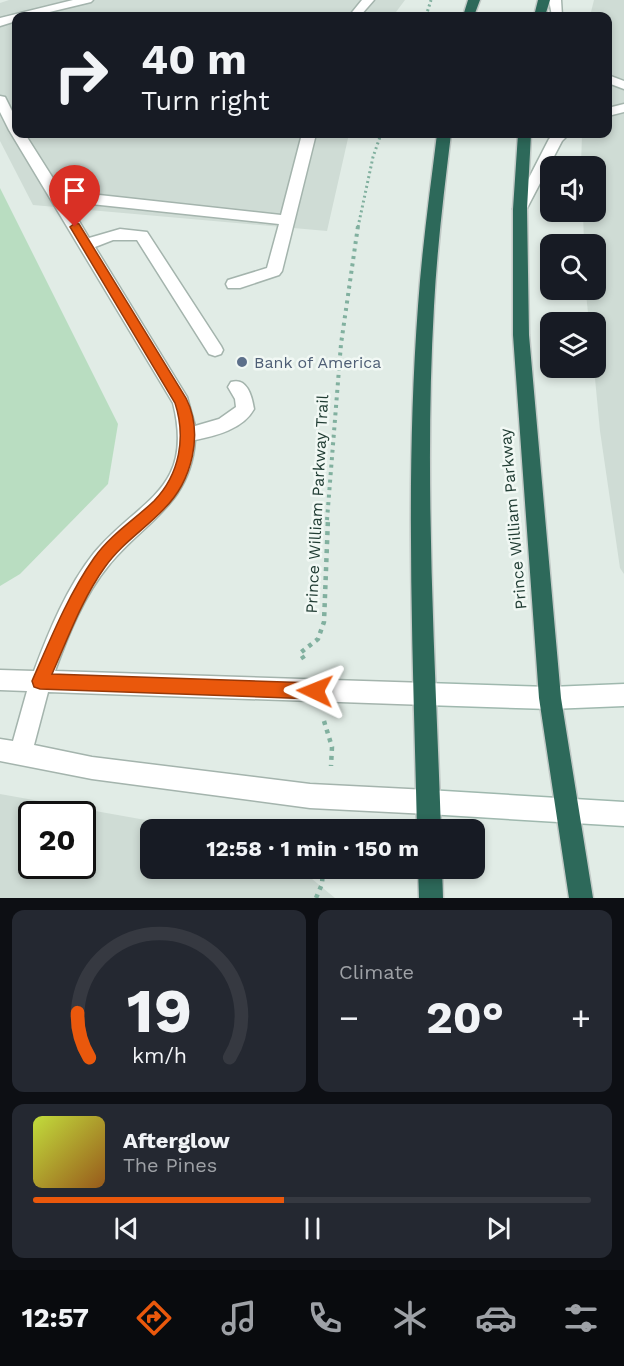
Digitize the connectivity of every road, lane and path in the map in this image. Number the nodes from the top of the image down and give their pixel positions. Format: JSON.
{"nodes":[{"id":1,"x":87,"y":0,"type":"edge"},
{"id":2,"x":368,"y":0,"type":"edge"},
{"id":3,"x":38,"y":12,"type":"edge"},
{"id":4,"x":358,"y":12,"type":"edge"},
{"id":5,"x":0,"y":100,"type":"edge"},
{"id":6,"x":12,"y":120,"type":"edge"},
{"id":7,"x":23,"y":138,"type":"edge"},
{"id":8,"x":308,"y":138,"type":"edge"},
{"id":9,"x":380,"y":138,"type":"edge"},
{"id":10,"x":443,"y":138,"type":"edge"},
{"id":11,"x":524,"y":138,"type":"edge"},
{"id":12,"x":557,"y":138,"type":"edge"},
{"id":13,"x":64,"y":209,"type":"junction"},
{"id":14,"x":520,"y":209,"type":"junction"},
{"id":15,"x":287,"y":220,"type":"junction"},
{"id":16,"x":86,"y":245,"type":"junction"},
{"id":17,"x":234,"y":284,"type":"dead end"},
{"id":18,"x":215,"y":350,"type":"dead end"},
{"id":19,"x":237,"y":387,"type":"dead end"},
{"id":20,"x":188,"y":435,"type":"junction"},
{"id":21,"x":0,"y":680,"type":"edge"},
{"id":22,"x":40,"y":681,"type":"junction"},
{"id":23,"x":315,"y":691,"type":"junction"},
{"id":24,"x":426,"y":694,"type":"junction"},
{"id":25,"x":624,"y":695,"type":"edge"},
{"id":26,"x":550,"y":698,"type":"junction"},
{"id":27,"x":10,"y":752,"type":"edge"},
{"id":28,"x":329,"y":798,"type":"junction"},
{"id":29,"x":428,"y":802,"type":"junction"},
{"id":30,"x":567,"y":812,"type":"junction"},
{"id":31,"x":624,"y":814,"type":"edge"},
{"id":32,"x":429,"y":819,"type":"edge"},
{"id":33,"x":322,"y":879,"type":"edge"},
{"id":34,"x":430,"y":879,"type":"edge"},
{"id":35,"x":316,"y":898,"type":"edge"},
{"id":36,"x":431,"y":898,"type":"edge"},
{"id":37,"x":582,"y":898,"type":"edge"}],
"edges":[{"from":1,"to":3,"type":"street"},
{"from":2,"to":4,"type":"street"},
{"from":5,"to":6,"type":"street"},
{"from":7,"to":13,"type":"street"},
{"from":8,"to":15,"type":"street"},
{"from":9,"to":23,"type":"path","name":"Prince William Parkway Trail"},
{"from":10,"to":24,"type":"highway"},
{"from":11,"to":14,"type":"highway","name":"Prince William Parkway"},
{"from":12,"to":14,"type":"street"},
{"from":13,"to":15,"type":"street"},
{"from":13,"to":16,"type":"street"},
{"from":14,"to":26,"type":"highway","name":"Prince William Parkway"},
{"from":15,"to":17,"type":"street"},
{"from":16,"to":18,"type":"street"},
{"from":16,"to":20,"type":"street"},
{"from":19,"to":20,"type":"street"},
{"from":20,"to":22,"type":"street"},
{"from":21,"to":22,"type":"street"},
{"from":22,"to":23,"type":"street"},
{"from":22,"to":27,"type":"street"},
{"from":23,"to":24,"type":"street"},
{"from":23,"to":28,"type":"path","name":"Prince William Parkway Trail"},
{"from":24,"to":26,"type":"street"},
{"from":24,"to":29,"type":"highway"},
{"from":25,"to":26,"type":"street"},
{"from":26,"to":30,"type":"highway","name":"Prince William Parkway"},
{"from":27,"to":28,"type":"street"},
{"from":28,"to":29,"type":"street"},
{"from":29,"to":30,"type":"street"},
{"from":29,"to":32,"type":"highway"},
{"from":30,"to":31,"type":"street"},
{"from":30,"to":37,"type":"highway","name":"Prince William Parkway"},
{"from":33,"to":35,"type":"path"},
{"from":34,"to":36,"type":"highway"}]}
